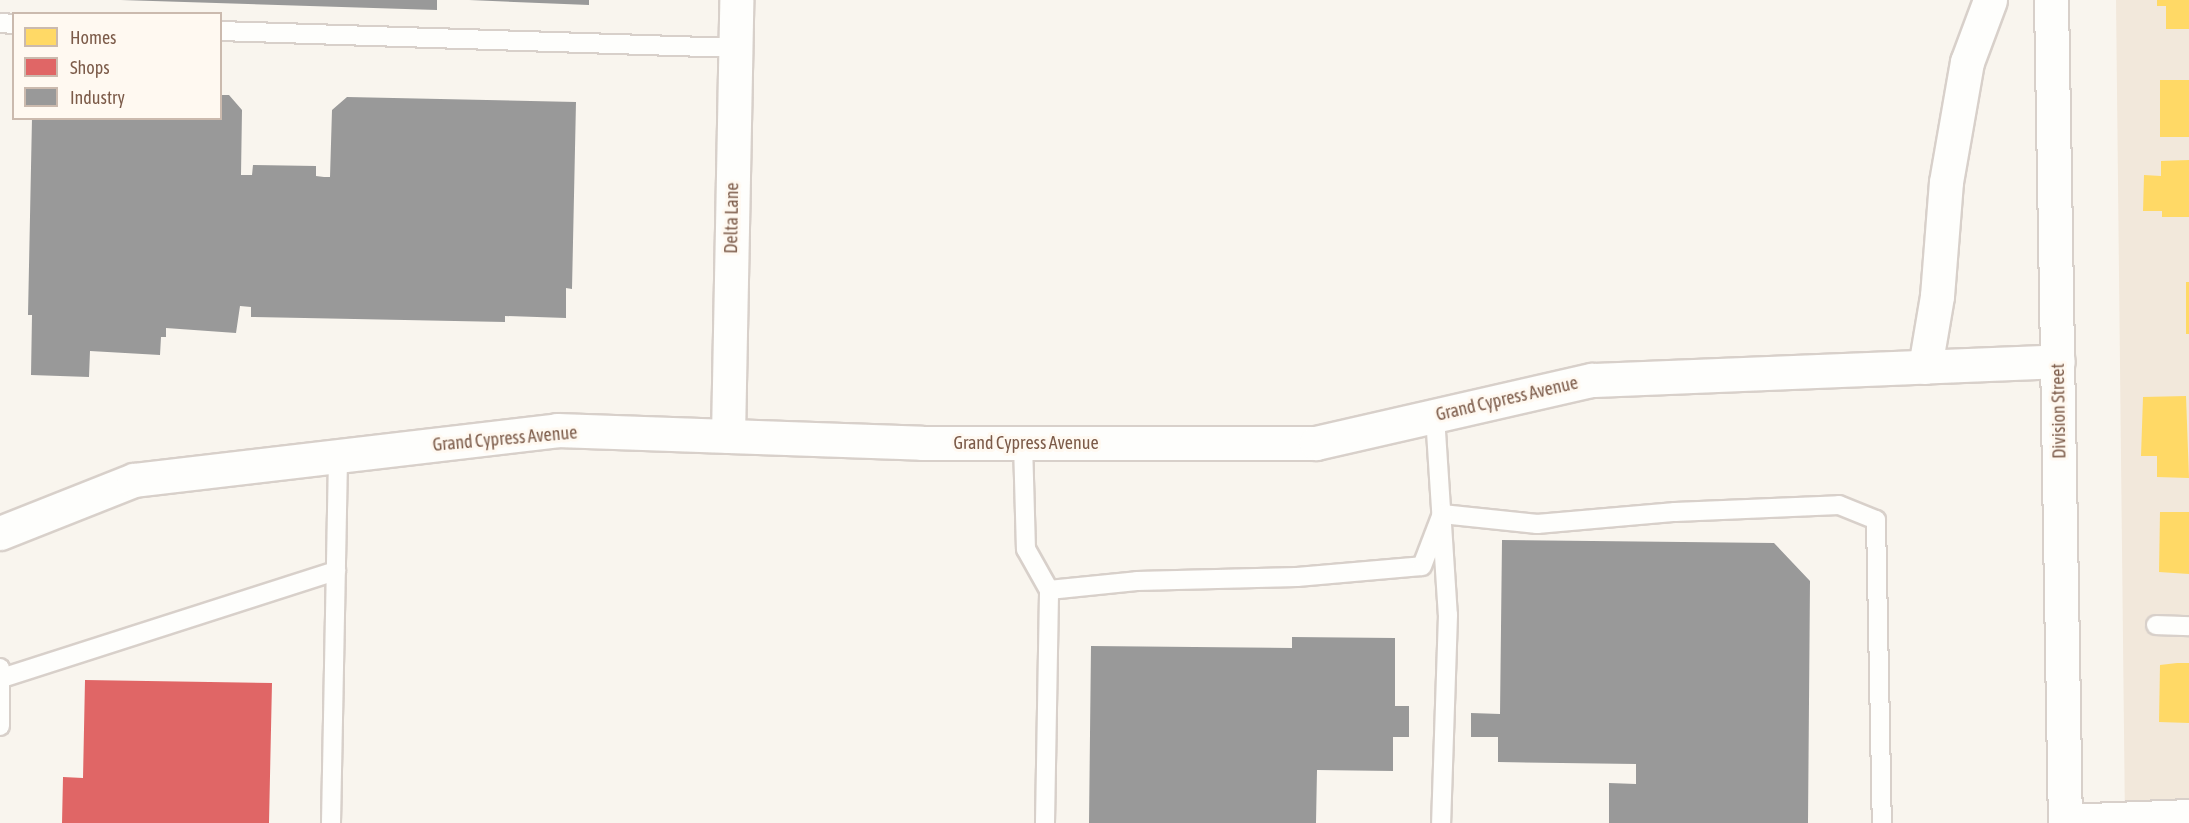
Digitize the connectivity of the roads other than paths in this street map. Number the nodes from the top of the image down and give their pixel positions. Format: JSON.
{"nodes":[{"id":1,"x":736,"y":0,"type":"edge"},
{"id":2,"x":1990,"y":0,"type":"edge"},
{"id":3,"x":2050,"y":0,"type":"edge"},
{"id":4,"x":222,"y":31,"type":"edge"},
{"id":5,"x":735,"y":48,"type":"junction"},
{"id":6,"x":2058,"y":361,"type":"junction"},
{"id":7,"x":1925,"y":368,"type":"junction"},
{"id":8,"x":1435,"y":416,"type":"junction"},
{"id":9,"x":728,"y":436,"type":"junction"},
{"id":10,"x":1023,"y":443,"type":"junction"},
{"id":11,"x":338,"y":456,"type":"junction"},
{"id":12,"x":1442,"y":514,"type":"junction"},
{"id":13,"x":0,"y":533,"type":"edge"},
{"id":14,"x":336,"y":571,"type":"junction"},
{"id":15,"x":1049,"y":590,"type":"junction"},
{"id":16,"x":2156,"y":625,"type":"dead end"},
{"id":17,"x":2189,"y":626,"type":"edge"},
{"id":18,"x":1,"y":673,"type":"edge"},
{"id":19,"x":0,"y":726,"type":"edge"},
{"id":20,"x":2189,"y":816,"type":"edge"},
{"id":21,"x":2065,"y":822,"type":"edge"},
{"id":22,"x":331,"y":823,"type":"edge"},
{"id":23,"x":1045,"y":823,"type":"edge"},
{"id":24,"x":1441,"y":823,"type":"edge"},
{"id":25,"x":1882,"y":823,"type":"edge"}],
"edges":[{"from":1,"to":5,"type":"street","name":"Delta Lane"},
{"from":2,"to":7,"type":"street"},
{"from":3,"to":6,"type":"street","name":"Division Street"},
{"from":4,"to":5,"type":"lane"},
{"from":5,"to":9,"type":"street","name":"Delta Lane"},
{"from":6,"to":7,"type":"street","name":"Grand Cypress Avenue"},
{"from":6,"to":21,"type":"street","name":"Division Street"},
{"from":7,"to":8,"type":"street","name":"Grand Cypress Avenue"},
{"from":8,"to":10,"type":"street","name":"Grand Cypress Avenue"},
{"from":8,"to":12,"type":"lane"},
{"from":9,"to":10,"type":"street","name":"Grand Cypress Avenue"},
{"from":9,"to":11,"type":"street","name":"Grand Cypress Avenue"},
{"from":10,"to":15,"type":"lane"},
{"from":11,"to":13,"type":"street","name":"Grand Cypress Avenue"},
{"from":11,"to":14,"type":"lane"},
{"from":12,"to":15,"type":"lane"},
{"from":12,"to":24,"type":"lane"},
{"from":12,"to":25,"type":"lane"},
{"from":14,"to":18,"type":"lane"},
{"from":14,"to":22,"type":"lane"},
{"from":15,"to":23,"type":"lane"},
{"from":16,"to":17,"type":"lane"},
{"from":18,"to":19,"type":"lane"},
{"from":20,"to":21,"type":"street"}]}
